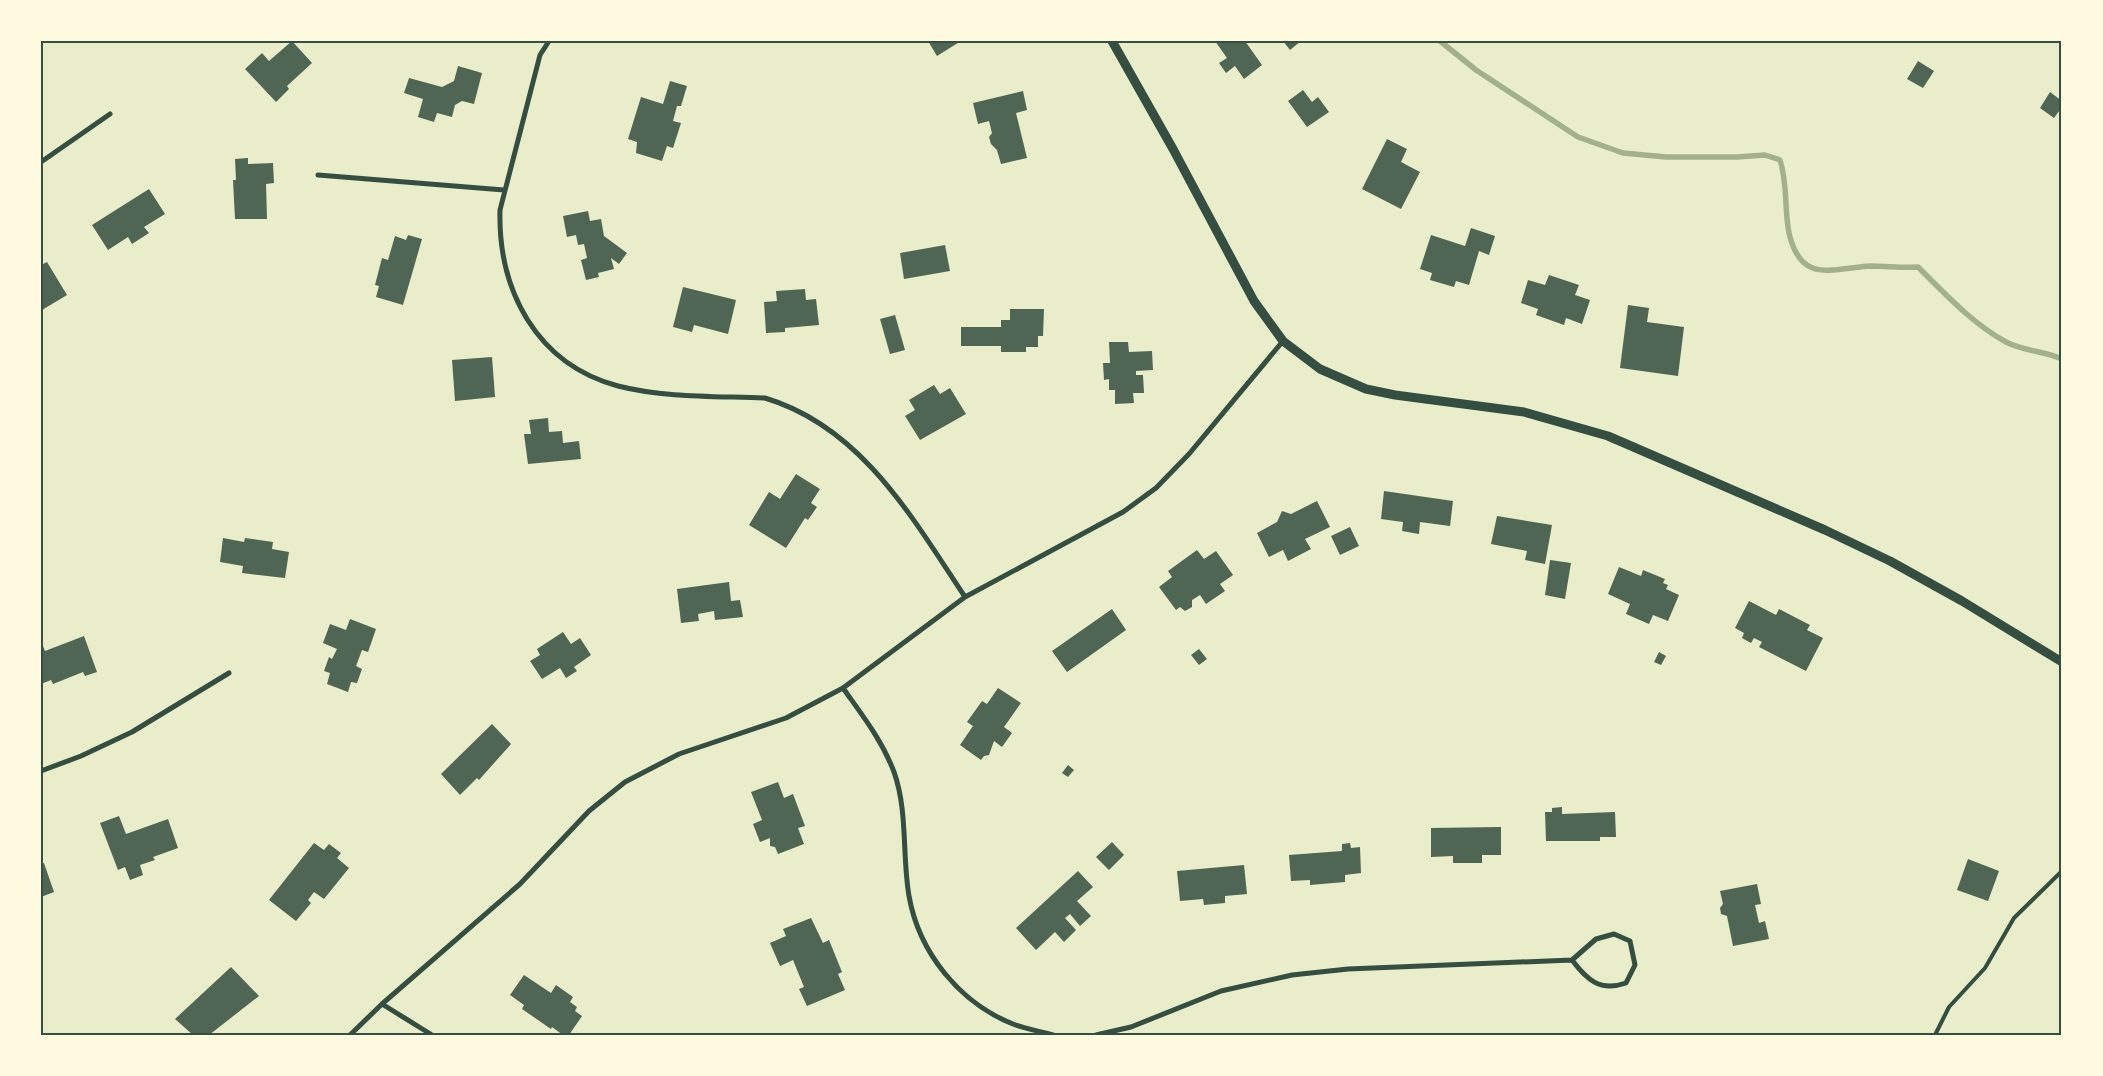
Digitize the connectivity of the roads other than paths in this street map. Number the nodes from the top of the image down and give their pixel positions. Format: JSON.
{"nodes":[{"id":1,"x":549,"y":41,"type":"edge"},
{"id":2,"x":1112,"y":41,"type":"edge"},
{"id":3,"x":110,"y":114,"type":"dead end"},
{"id":4,"x":41,"y":162,"type":"edge"},
{"id":5,"x":318,"y":175,"type":"dead end"},
{"id":6,"x":504,"y":190,"type":"junction"},
{"id":7,"x":1283,"y":341,"type":"junction"},
{"id":8,"x":966,"y":598,"type":"junction"},
{"id":9,"x":2062,"y":662,"type":"edge"},
{"id":10,"x":229,"y":673,"type":"dead end"},
{"id":11,"x":842,"y":688,"type":"junction"},
{"id":12,"x":41,"y":771,"type":"edge"},
{"id":13,"x":2062,"y":871,"type":"edge"},
{"id":14,"x":1572,"y":960,"type":"junction"},
{"id":15,"x":382,"y":1004,"type":"junction"},
{"id":16,"x":350,"y":1035,"type":"edge"},
{"id":17,"x":432,"y":1035,"type":"edge"},
{"id":18,"x":1053,"y":1035,"type":"edge"},
{"id":19,"x":1096,"y":1035,"type":"edge"},
{"id":20,"x":1935,"y":1035,"type":"edge"}],
"edges":[{"from":1,"to":6,"type":"street"},
{"from":2,"to":7,"type":"street"},
{"from":3,"to":4,"type":"street"},
{"from":5,"to":6,"type":"street"},
{"from":6,"to":8,"type":"street"},
{"from":7,"to":8,"type":"street"},
{"from":7,"to":9,"type":"street"},
{"from":8,"to":11,"type":"street"},
{"from":10,"to":12,"type":"street"},
{"from":11,"to":15,"type":"street"},
{"from":11,"to":18,"type":"street"},
{"from":13,"to":20,"type":"lane"},
{"from":14,"to":14,"type":"street"},
{"from":14,"to":19,"type":"street"},
{"from":15,"to":16,"type":"street"},
{"from":15,"to":17,"type":"street"}]}
